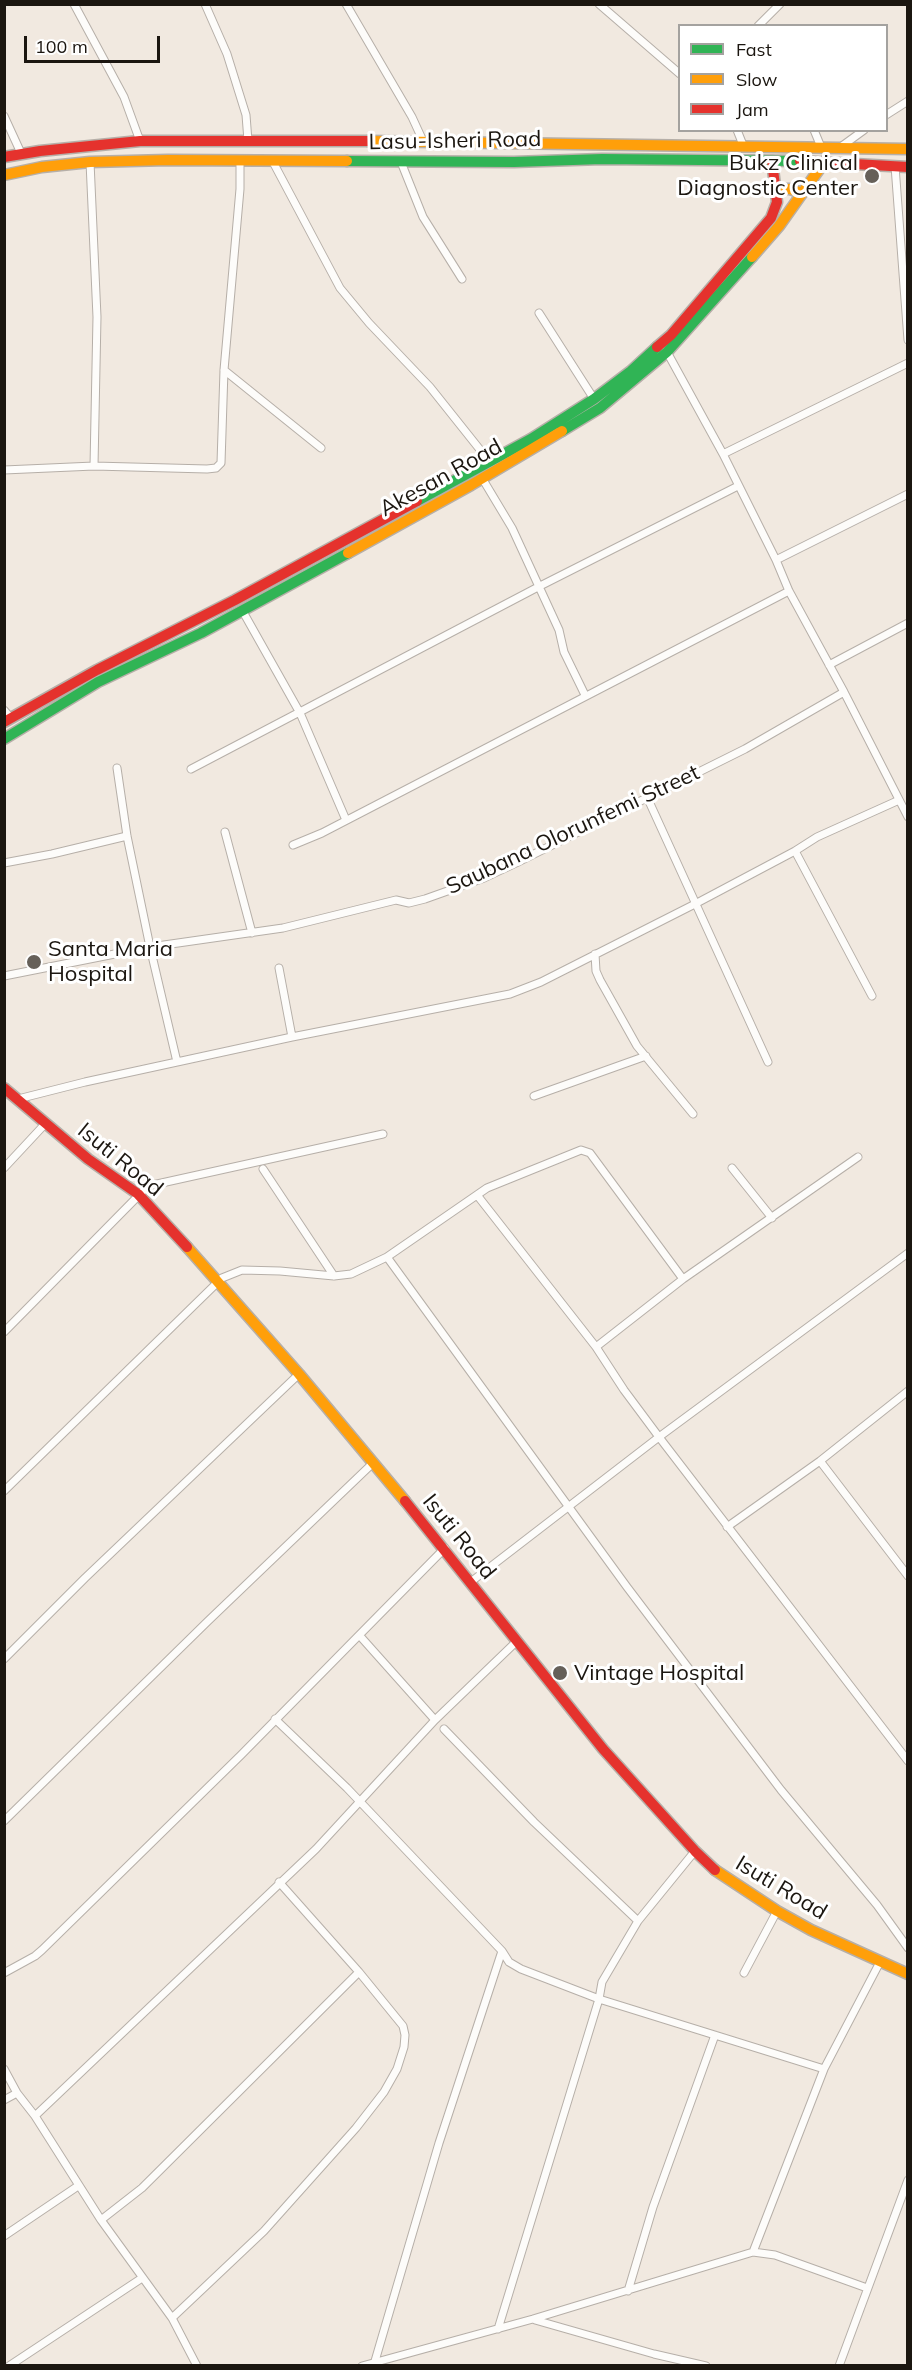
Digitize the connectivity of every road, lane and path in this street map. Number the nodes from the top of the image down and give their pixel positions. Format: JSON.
{"nodes":[{"id":1,"x":74,"y":4,"type":"edge"},
{"id":2,"x":205,"y":4,"type":"edge"},
{"id":3,"x":346,"y":4,"type":"edge"},
{"id":4,"x":780,"y":4,"type":"edge"},
{"id":5,"x":601,"y":5,"type":"edge"},
{"id":6,"x":760,"y":24,"type":"edge"},
{"id":7,"x":678,"y":72,"type":"edge"},
{"id":8,"x":908,"y":101,"type":"edge"},
{"id":9,"x":888,"y":114,"type":"edge"},
{"id":10,"x":4,"y":116,"type":"edge"},
{"id":11,"x":738,"y":132,"type":"edge"},
{"id":12,"x":815,"y":132,"type":"edge"},
{"id":13,"x":861,"y":132,"type":"edge"},
{"id":14,"x":140,"y":141,"type":"junction"},
{"id":15,"x":248,"y":141,"type":"junction"},
{"id":16,"x":423,"y":141,"type":"junction"},
{"id":17,"x":743,"y":145,"type":"junction"},
{"id":18,"x":821,"y":147,"type":"junction"},
{"id":19,"x":840,"y":148,"type":"junction"},
{"id":20,"x":908,"y":149,"type":"edge"},
{"id":21,"x":21,"y":153,"type":"junction"},
{"id":22,"x":4,"y":157,"type":"edge"},
{"id":23,"x":240,"y":161,"type":"junction"},
{"id":24,"x":772,"y":161,"type":"junction"},
{"id":25,"x":825,"y":161,"type":"junction"},
{"id":26,"x":90,"y":162,"type":"junction"},
{"id":27,"x":273,"y":162,"type":"junction"},
{"id":28,"x":401,"y":162,"type":"junction"},
{"id":29,"x":895,"y":166,"type":"junction"},
{"id":30,"x":908,"y":167,"type":"edge"},
{"id":31,"x":4,"y":175,"type":"edge"},
{"id":32,"x":777,"y":189,"type":"junction"},
{"id":33,"x":802,"y":193,"type":"junction"},
{"id":34,"x":462,"y":279,"type":"dead end"},
{"id":35,"x":539,"y":313,"type":"dead end"},
{"id":36,"x":907,"y":315,"type":"edge"},
{"id":37,"x":908,"y":340,"type":"edge"},
{"id":38,"x":667,"y":352,"type":"junction"},
{"id":39,"x":908,"y":363,"type":"edge"},
{"id":40,"x":224,"y":369,"type":"junction"},
{"id":41,"x":594,"y":399,"type":"junction"},
{"id":42,"x":321,"y":448,"type":"dead end"},
{"id":43,"x":723,"y":454,"type":"junction"},
{"id":44,"x":489,"y":461,"type":"junction"},
{"id":45,"x":94,"y":466,"type":"junction"},
{"id":46,"x":4,"y":470,"type":"edge"},
{"id":47,"x":482,"y":478,"type":"junction"},
{"id":48,"x":738,"y":486,"type":"junction"},
{"id":49,"x":908,"y":494,"type":"edge"},
{"id":50,"x":776,"y":560,"type":"junction"},
{"id":51,"x":540,"y":586,"type":"junction"},
{"id":52,"x":789,"y":591,"type":"junction"},
{"id":53,"x":242,"y":610,"type":"junction"},
{"id":54,"x":908,"y":623,"type":"edge"},
{"id":55,"x":829,"y":665,"type":"junction"},
{"id":56,"x":844,"y":692,"type":"junction"},
{"id":57,"x":585,"y":695,"type":"junction"},
{"id":58,"x":300,"y":713,"type":"junction"},
{"id":59,"x":6,"y":717,"type":"edge"},
{"id":60,"x":4,"y":739,"type":"edge"},
{"id":61,"x":117,"y":768,"type":"dead end"},
{"id":62,"x":191,"y":769,"type":"dead end"},
{"id":63,"x":647,"y":797,"type":"junction"},
{"id":64,"x":897,"y":801,"type":"junction"},
{"id":65,"x":908,"y":817,"type":"edge"},
{"id":66,"x":346,"y":820,"type":"junction"},
{"id":67,"x":225,"y":832,"type":"dead end"},
{"id":68,"x":127,"y":836,"type":"junction"},
{"id":69,"x":293,"y":845,"type":"dead end"},
{"id":70,"x":795,"y":851,"type":"junction"},
{"id":71,"x":4,"y":863,"type":"edge"},
{"id":72,"x":695,"y":903,"type":"junction"},
{"id":73,"x":252,"y":933,"type":"junction"},
{"id":74,"x":150,"y":947,"type":"junction"},
{"id":75,"x":595,"y":954,"type":"junction"},
{"id":76,"x":279,"y":968,"type":"dead end"},
{"id":77,"x":4,"y":976,"type":"edge"},
{"id":78,"x":872,"y":996,"type":"dead end"},
{"id":79,"x":292,"y":1037,"type":"junction"},
{"id":80,"x":646,"y":1056,"type":"junction"},
{"id":81,"x":177,"y":1062,"type":"junction"},
{"id":82,"x":768,"y":1062,"type":"dead end"},
{"id":83,"x":4,"y":1088,"type":"edge"},
{"id":84,"x":534,"y":1096,"type":"dead end"},
{"id":85,"x":18,"y":1099,"type":"junction"},
{"id":86,"x":693,"y":1114,"type":"dead end"},
{"id":87,"x":45,"y":1124,"type":"junction"},
{"id":88,"x":382,"y":1134,"type":"dead end"},
{"id":89,"x":858,"y":1157,"type":"dead end"},
{"id":90,"x":4,"y":1168,"type":"edge"},
{"id":91,"x":263,"y":1168,"type":"dead end"},
{"id":92,"x":732,"y":1168,"type":"dead end"},
{"id":93,"x":138,"y":1194,"type":"junction"},
{"id":94,"x":477,"y":1195,"type":"junction"},
{"id":95,"x":772,"y":1218,"type":"junction"},
{"id":96,"x":908,"y":1253,"type":"edge"},
{"id":97,"x":387,"y":1257,"type":"junction"},
{"id":98,"x":334,"y":1276,"type":"junction"},
{"id":99,"x":683,"y":1279,"type":"junction"},
{"id":100,"x":218,"y":1282,"type":"junction"},
{"id":101,"x":4,"y":1332,"type":"edge"},
{"id":102,"x":596,"y":1347,"type":"junction"},
{"id":103,"x":299,"y":1374,"type":"junction"},
{"id":104,"x":907,"y":1392,"type":"edge"},
{"id":105,"x":659,"y":1437,"type":"junction"},
{"id":106,"x":820,"y":1461,"type":"junction"},
{"id":107,"x":373,"y":1463,"type":"junction"},
{"id":108,"x":4,"y":1491,"type":"edge"},
{"id":109,"x":569,"y":1508,"type":"junction"},
{"id":110,"x":727,"y":1527,"type":"junction"},
{"id":111,"x":445,"y":1548,"type":"junction"},
{"id":112,"x":908,"y":1576,"type":"edge"},
{"id":113,"x":472,"y":1581,"type":"junction"},
{"id":114,"x":360,"y":1636,"type":"junction"},
{"id":115,"x":517,"y":1641,"type":"junction"},
{"id":116,"x":4,"y":1659,"type":"edge"},
{"id":117,"x":275,"y":1719,"type":"junction"},
{"id":118,"x":435,"y":1720,"type":"junction"},
{"id":119,"x":444,"y":1729,"type":"dead end"},
{"id":120,"x":908,"y":1761,"type":"edge"},
{"id":121,"x":359,"y":1801,"type":"junction"},
{"id":122,"x":4,"y":1821,"type":"edge"},
{"id":123,"x":695,"y":1851,"type":"junction"},
{"id":124,"x":279,"y":1882,"type":"junction"},
{"id":125,"x":777,"y":1911,"type":"junction"},
{"id":126,"x":638,"y":1921,"type":"junction"},
{"id":127,"x":908,"y":1948,"type":"edge"},
{"id":128,"x":502,"y":1951,"type":"junction"},
{"id":129,"x":880,"y":1962,"type":"junction"},
{"id":130,"x":359,"y":1972,"type":"junction"},
{"id":131,"x":4,"y":1973,"type":"edge"},
{"id":132,"x":744,"y":1973,"type":"dead end"},
{"id":133,"x":908,"y":1974,"type":"edge"},
{"id":134,"x":599,"y":1999,"type":"junction"},
{"id":135,"x":715,"y":2035,"type":"junction"},
{"id":136,"x":4,"y":2069,"type":"edge"},
{"id":137,"x":824,"y":2069,"type":"junction"},
{"id":138,"x":17,"y":2092,"type":"junction"},
{"id":139,"x":4,"y":2100,"type":"edge"},
{"id":140,"x":36,"y":2116,"type":"junction"},
{"id":141,"x":908,"y":2180,"type":"edge"},
{"id":142,"x":78,"y":2186,"type":"junction"},
{"id":143,"x":101,"y":2220,"type":"junction"},
{"id":144,"x":4,"y":2236,"type":"edge"},
{"id":145,"x":753,"y":2252,"type":"junction"},
{"id":146,"x":142,"y":2278,"type":"junction"},
{"id":147,"x":867,"y":2288,"type":"junction"},
{"id":148,"x":628,"y":2291,"type":"junction"},
{"id":149,"x":172,"y":2318,"type":"junction"},
{"id":150,"x":533,"y":2319,"type":"junction"},
{"id":151,"x":498,"y":2329,"type":"junction"},
{"id":152,"x":375,"y":2361,"type":"junction"},
{"id":153,"x":9,"y":2366,"type":"edge"},
{"id":154,"x":197,"y":2366,"type":"edge"},
{"id":155,"x":362,"y":2366,"type":"edge"},
{"id":156,"x":706,"y":2366,"type":"edge"},
{"id":157,"x":839,"y":2366,"type":"edge"}],
"edges":[{"from":1,"to":14,"type":"street"},
{"from":2,"to":15,"type":"street"},
{"from":3,"to":16,"type":"street"},
{"from":4,"to":6,"type":"street"},
{"from":5,"to":7,"type":"street"},
{"from":8,"to":9,"type":"street"},
{"from":10,"to":21,"type":"street"},
{"from":11,"to":17,"type":"street"},
{"from":12,"to":18,"type":"street"},
{"from":13,"to":19,"type":"street"},
{"from":14,"to":15,"type":"street","name":"Lasu-Isheri Road"},
{"from":14,"to":21,"type":"street","name":"Lasu-Isheri Road"},
{"from":15,"to":16,"type":"street","name":"Lasu-Isheri Road"},
{"from":16,"to":17,"type":"street","name":"Lasu-Isheri Road"},
{"from":17,"to":18,"type":"street","name":"Lasu-Isheri Road"},
{"from":18,"to":19,"type":"street","name":"Lasu-Isheri Road"},
{"from":19,"to":20,"type":"street","name":"Lasu-Isheri Road"},
{"from":21,"to":22,"type":"street","name":"Lasu-Isheri Road"},
{"from":23,"to":26,"type":"street","name":"Lasu-Isheri Road"},
{"from":23,"to":27,"type":"street","name":"Lasu-Isheri Road"},
{"from":23,"to":40,"type":"street"},
{"from":24,"to":25,"type":"street","name":"Lasu-Isheri Road"},
{"from":24,"to":28,"type":"street","name":"Lasu-Isheri Road"},
{"from":24,"to":32,"type":"street","name":"Akesan Road"},
{"from":25,"to":29,"type":"street","name":"Lasu-Isheri Road"},
{"from":25,"to":33,"type":"street","name":"Akesan Road"},
{"from":26,"to":31,"type":"street","name":"Lasu-Isheri Road"},
{"from":26,"to":45,"type":"street"},
{"from":27,"to":28,"type":"street","name":"Lasu-Isheri Road"},
{"from":27,"to":44,"type":"street"},
{"from":28,"to":34,"type":"street"},
{"from":29,"to":30,"type":"street","name":"Lasu-Isheri Road"},
{"from":29,"to":36,"type":"street"},
{"from":32,"to":33,"type":"street"},
{"from":32,"to":41,"type":"street","name":"Akesan Road"},
{"from":33,"to":38,"type":"street","name":"Akesan Road"},
{"from":35,"to":41,"type":"street"},
{"from":36,"to":37,"type":"street"},
{"from":38,"to":43,"type":"street"},
{"from":38,"to":47,"type":"street","name":"Akesan Road"},
{"from":39,"to":43,"type":"street"},
{"from":40,"to":42,"type":"street"},
{"from":40,"to":45,"type":"street"},
{"from":41,"to":44,"type":"street","name":"Akesan Road"},
{"from":43,"to":48,"type":"street"},
{"from":44,"to":59,"type":"street","name":"Akesan Road"},
{"from":45,"to":46,"type":"street"},
{"from":47,"to":51,"type":"street"},
{"from":47,"to":53,"type":"street","name":"Akesan Road"},
{"from":48,"to":50,"type":"street"},
{"from":48,"to":51,"type":"street"},
{"from":49,"to":50,"type":"street"},
{"from":50,"to":52,"type":"street"},
{"from":51,"to":57,"type":"street"},
{"from":51,"to":58,"type":"street"},
{"from":52,"to":55,"type":"street"},
{"from":52,"to":57,"type":"street"},
{"from":53,"to":58,"type":"street"},
{"from":53,"to":60,"type":"street","name":"Akesan Road"},
{"from":54,"to":55,"type":"street"},
{"from":55,"to":56,"type":"street"},
{"from":56,"to":63,"type":"street","name":"Saubana Olorunfemi Street"},
{"from":56,"to":64,"type":"street"},
{"from":57,"to":66,"type":"street"},
{"from":58,"to":62,"type":"street"},
{"from":58,"to":66,"type":"street"},
{"from":61,"to":68,"type":"street"},
{"from":63,"to":72,"type":"street"},
{"from":63,"to":73,"type":"street","name":"Saubana Olorunfemi Street"},
{"from":64,"to":65,"type":"street"},
{"from":64,"to":70,"type":"street"},
{"from":66,"to":69,"type":"street"},
{"from":67,"to":73,"type":"street"},
{"from":68,"to":71,"type":"street"},
{"from":68,"to":74,"type":"street"},
{"from":70,"to":72,"type":"street"},
{"from":70,"to":78,"type":"street"},
{"from":72,"to":75,"type":"street"},
{"from":72,"to":82,"type":"street"},
{"from":73,"to":74,"type":"street","name":"Saubana Olorunfemi Street"},
{"from":74,"to":77,"type":"street","name":"Saubana Olorunfemi Street"},
{"from":74,"to":81,"type":"street"},
{"from":75,"to":79,"type":"street"},
{"from":75,"to":80,"type":"street"},
{"from":76,"to":79,"type":"street"},
{"from":79,"to":81,"type":"street"},
{"from":80,"to":84,"type":"street"},
{"from":80,"to":86,"type":"street"},
{"from":81,"to":85,"type":"street"},
{"from":83,"to":85,"type":"street","name":"Isuti Road"},
{"from":85,"to":87,"type":"street","name":"Isuti Road"},
{"from":87,"to":90,"type":"street"},
{"from":87,"to":93,"type":"street","name":"Isuti Road"},
{"from":88,"to":93,"type":"street"},
{"from":89,"to":95,"type":"street"},
{"from":91,"to":98,"type":"street"},
{"from":92,"to":95,"type":"street"},
{"from":93,"to":100,"type":"street","name":"Isuti Road"},
{"from":93,"to":101,"type":"street"},
{"from":94,"to":97,"type":"street"},
{"from":94,"to":99,"type":"street"},
{"from":94,"to":102,"type":"street"},
{"from":95,"to":99,"type":"street"},
{"from":96,"to":105,"type":"street"},
{"from":97,"to":98,"type":"street"},
{"from":97,"to":109,"type":"street"},
{"from":98,"to":100,"type":"street"},
{"from":99,"to":102,"type":"street"},
{"from":100,"to":103,"type":"street","name":"Isuti Road"},
{"from":100,"to":108,"type":"street"},
{"from":102,"to":105,"type":"street"},
{"from":103,"to":107,"type":"street","name":"Isuti Road"},
{"from":103,"to":116,"type":"street"},
{"from":104,"to":106,"type":"street"},
{"from":105,"to":109,"type":"street"},
{"from":105,"to":110,"type":"street"},
{"from":106,"to":110,"type":"street"},
{"from":106,"to":112,"type":"street"},
{"from":107,"to":111,"type":"street","name":"Isuti Road"},
{"from":107,"to":122,"type":"street"},
{"from":109,"to":113,"type":"street"},
{"from":109,"to":127,"type":"street"},
{"from":110,"to":120,"type":"street"},
{"from":111,"to":113,"type":"street","name":"Isuti Road"},
{"from":111,"to":114,"type":"street"},
{"from":113,"to":115,"type":"street","name":"Isuti Road"},
{"from":114,"to":117,"type":"street"},
{"from":114,"to":118,"type":"street"},
{"from":115,"to":118,"type":"street"},
{"from":115,"to":123,"type":"street","name":"Isuti Road"},
{"from":117,"to":121,"type":"street"},
{"from":117,"to":131,"type":"street"},
{"from":118,"to":121,"type":"street"},
{"from":119,"to":126,"type":"street"},
{"from":121,"to":124,"type":"street"},
{"from":121,"to":128,"type":"street"},
{"from":123,"to":125,"type":"street","name":"Isuti Road"},
{"from":123,"to":126,"type":"street"},
{"from":124,"to":130,"type":"street"},
{"from":124,"to":140,"type":"street"},
{"from":125,"to":129,"type":"street","name":"Isuti Road"},
{"from":125,"to":132,"type":"street"},
{"from":126,"to":134,"type":"street"},
{"from":128,"to":134,"type":"street"},
{"from":128,"to":152,"type":"street"},
{"from":129,"to":133,"type":"street","name":"Isuti Road"},
{"from":129,"to":137,"type":"street"},
{"from":130,"to":143,"type":"street"},
{"from":130,"to":149,"type":"street"},
{"from":134,"to":135,"type":"street"},
{"from":134,"to":151,"type":"street"},
{"from":135,"to":137,"type":"street"},
{"from":135,"to":148,"type":"street"},
{"from":136,"to":138,"type":"street"},
{"from":137,"to":145,"type":"street"},
{"from":138,"to":139,"type":"street"},
{"from":138,"to":140,"type":"street"},
{"from":140,"to":142,"type":"street"},
{"from":141,"to":147,"type":"street"},
{"from":142,"to":143,"type":"street"},
{"from":142,"to":144,"type":"street"},
{"from":143,"to":146,"type":"street"},
{"from":145,"to":147,"type":"street"},
{"from":145,"to":148,"type":"street"},
{"from":146,"to":149,"type":"street"},
{"from":146,"to":153,"type":"street"},
{"from":147,"to":157,"type":"street"},
{"from":148,"to":150,"type":"street"},
{"from":149,"to":154,"type":"street"},
{"from":150,"to":151,"type":"street"},
{"from":150,"to":156,"type":"street"},
{"from":151,"to":152,"type":"street"},
{"from":152,"to":155,"type":"street"}]}
